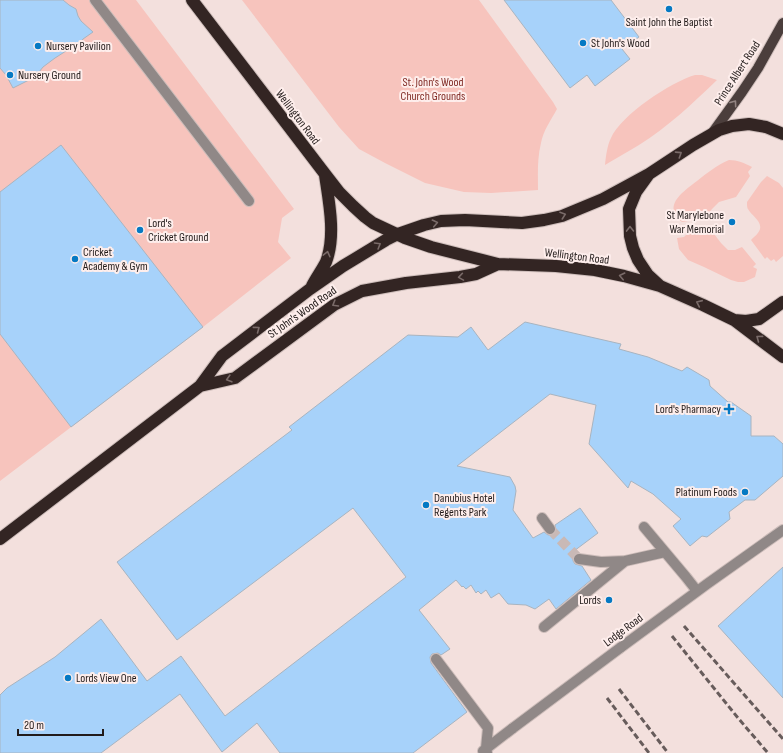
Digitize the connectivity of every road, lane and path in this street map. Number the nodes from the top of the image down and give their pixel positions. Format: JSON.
{"nodes":[{"id":1,"x":95,"y":0,"type":"edge"},
{"id":2,"x":192,"y":0,"type":"edge"},
{"id":3,"x":783,"y":23,"type":"edge"},
{"id":4,"x":783,"y":134,"type":"edge"},
{"id":5,"x":711,"y":135,"type":"junction"},
{"id":6,"x":325,"y":174,"type":"junction"},
{"id":7,"x":649,"y":174,"type":"junction"},
{"id":8,"x":249,"y":202,"type":"dead end"},
{"id":9,"x":398,"y":234,"type":"junction"},
{"id":10,"x":498,"y":264,"type":"junction"},
{"id":11,"x":660,"y":286,"type":"junction"},
{"id":12,"x":310,"y":289,"type":"junction"},
{"id":13,"x":783,"y":302,"type":"edge"},
{"id":14,"x":734,"y":320,"type":"junction"},
{"id":15,"x":783,"y":357,"type":"edge"},
{"id":16,"x":200,"y":386,"type":"junction"},
{"id":17,"x":542,"y":518,"type":"dead end"},
{"id":18,"x":644,"y":528,"type":"dead end"},
{"id":19,"x":550,"y":529,"type":"tunnel mouth"},
{"id":20,"x":783,"y":530,"type":"edge"},
{"id":21,"x":0,"y":539,"type":"edge"},
{"id":22,"x":665,"y":552,"type":"junction"},
{"id":23,"x":579,"y":559,"type":"tunnel mouth"},
{"id":24,"x":625,"y":561,"type":"junction"},
{"id":25,"x":697,"y":591,"type":"junction"},
{"id":26,"x":544,"y":628,"type":"dead end"},
{"id":27,"x":436,"y":659,"type":"dead end"},
{"id":28,"x":484,"y":751,"type":"edge"}],
"edges":[{"from":1,"to":8,"type":"street"},
{"from":2,"to":6,"type":"highway","name":"Wellington Road"},
{"from":5,"to":3,"type":"main road","name":"Prince Albert Road","one_way":true},
{"from":4,"to":5,"type":"highway"},
{"from":7,"to":5,"type":"highway","one_way":true},
{"from":6,"to":9,"type":"highway","name":"Wellington Road"},
{"from":12,"to":6,"type":"highway","one_way":true},
{"from":9,"to":7,"type":"highway","one_way":true},
{"from":11,"to":7,"type":"highway","one_way":true},
{"from":9,"to":10,"type":"highway","name":"Wellington Road"},
{"from":12,"to":9,"type":"highway","name":"St John's Wood Road","one_way":true},
{"from":11,"to":10,"type":"highway","name":"Wellington Road","one_way":true},
{"from":10,"to":16,"type":"highway","name":"St John's Wood Road","one_way":true},
{"from":14,"to":11,"type":"highway","one_way":true},
{"from":16,"to":12,"type":"highway","name":"St John's Wood Road","one_way":true},
{"from":13,"to":14,"type":"highway"},
{"from":15,"to":14,"type":"highway","one_way":true},
{"from":16,"to":21,"type":"highway","name":"St John's Wood Road"},
{"from":17,"to":19,"type":"street"},
{"from":18,"to":22,"type":"street"},
{"from":20,"to":25,"type":"street","name":"Lodge Road"},
{"from":22,"to":24,"type":"street"},
{"from":22,"to":25,"type":"street"},
{"from":23,"to":24,"type":"street"},
{"from":24,"to":26,"type":"street"},
{"from":25,"to":28,"type":"street","name":"Lodge Road","bridge":true},
{"from":27,"to":28,"type":"street"}]}
